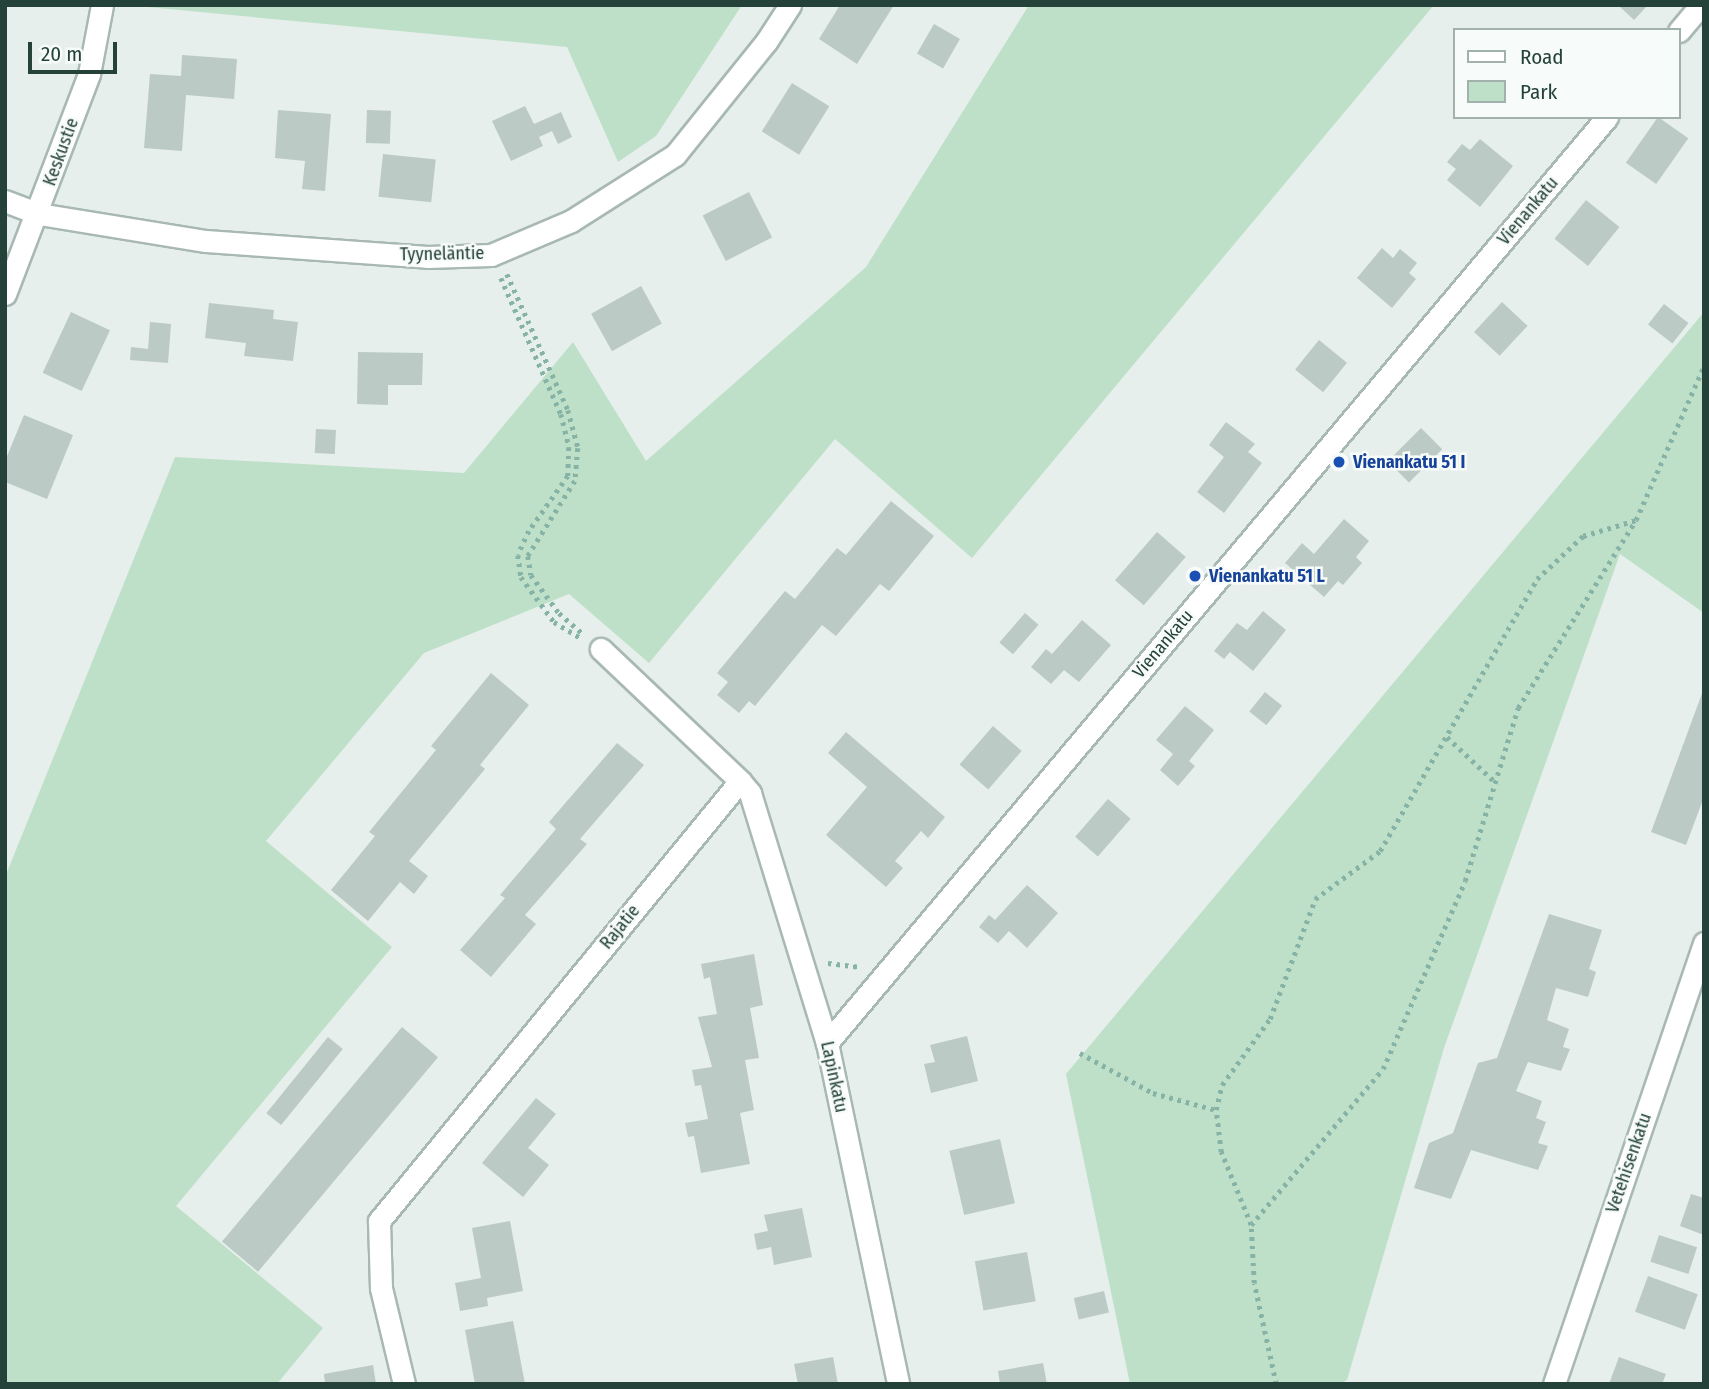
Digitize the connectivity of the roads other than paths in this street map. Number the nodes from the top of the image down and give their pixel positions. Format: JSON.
{"nodes":[{"id":1,"x":102,"y":5,"type":"edge"},
{"id":2,"x":790,"y":5,"type":"edge"},
{"id":3,"x":1701,"y":5,"type":"edge"},
{"id":4,"x":1681,"y":29,"type":"edge"},
{"id":5,"x":1605,"y":119,"type":"edge"},
{"id":6,"x":5,"y":201,"type":"edge"},
{"id":7,"x":38,"y":215,"type":"junction"},
{"id":8,"x":5,"y":294,"type":"edge"},
{"id":9,"x":601,"y":649,"type":"road end"},
{"id":10,"x":740,"y":781,"type":"junction"},
{"id":11,"x":1704,"y":943,"type":"edge"},
{"id":12,"x":827,"y":1043,"type":"junction"},
{"id":13,"x":404,"y":1384,"type":"edge"},
{"id":14,"x":898,"y":1384,"type":"edge"},
{"id":15,"x":1555,"y":1384,"type":"edge"}],
"edges":[{"from":1,"to":7,"type":"street","name":"Keskustie"},
{"from":2,"to":7,"type":"street","name":"Tyyneläntie"},
{"from":3,"to":4,"type":"street"},
{"from":5,"to":12,"type":"street","name":"Vienankatu"},
{"from":6,"to":7,"type":"street","name":"Tyyneläntie"},
{"from":7,"to":8,"type":"street","name":"Keskustie"},
{"from":9,"to":10,"type":"street"},
{"from":10,"to":12,"type":"street","name":"Lapinkatu"},
{"from":10,"to":13,"type":"street","name":"Rajatie"},
{"from":11,"to":15,"type":"street","name":"Vetehisenkatu"},
{"from":12,"to":14,"type":"street","name":"Lapinkatu"}]}
